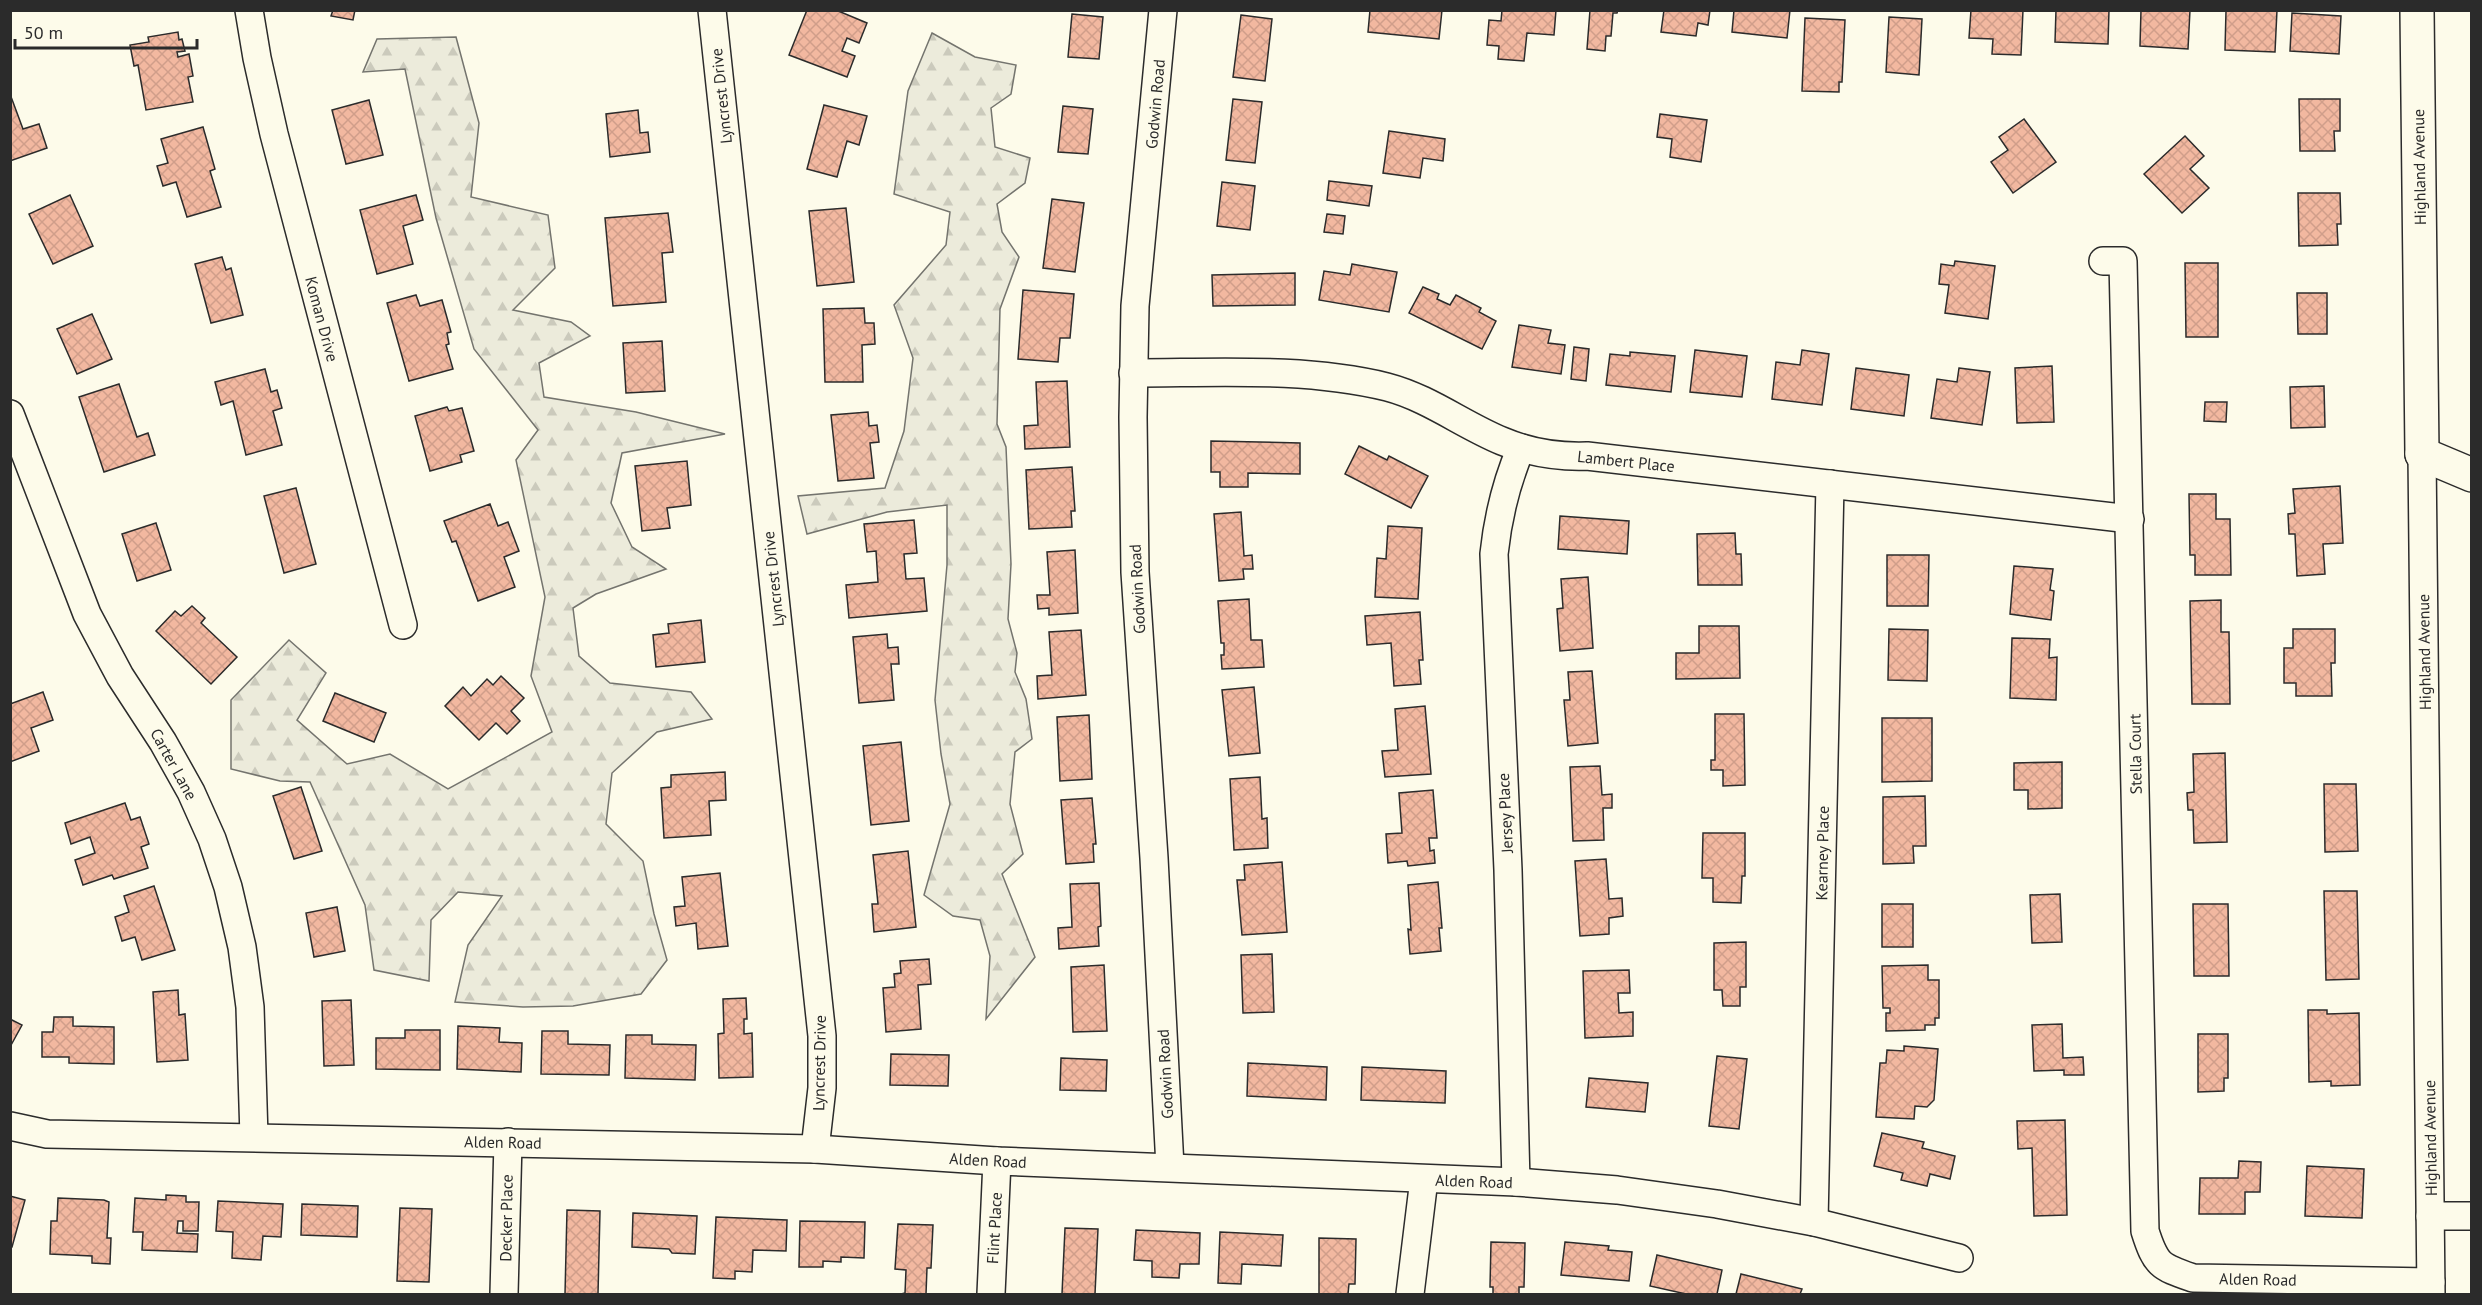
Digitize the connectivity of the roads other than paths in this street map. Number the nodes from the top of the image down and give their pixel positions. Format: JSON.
{"nodes":[{"id":1,"x":249,"y":10,"type":"edge"},
{"id":2,"x":712,"y":10,"type":"edge"},
{"id":3,"x":1163,"y":10,"type":"edge"},
{"id":4,"x":2417,"y":10,"type":"edge"},
{"id":5,"x":2103,"y":261,"type":"dead end"},
{"id":6,"x":1133,"y":373,"type":"junction"},
{"id":7,"x":10,"y":414,"type":"edge"},
{"id":8,"x":1521,"y":448,"type":"junction"},
{"id":9,"x":2422,"y":454,"type":"junction"},
{"id":10,"x":2472,"y":475,"type":"edge"},
{"id":11,"x":1830,"y":484,"type":"junction"},
{"id":12,"x":2130,"y":519,"type":"junction"},
{"id":13,"x":403,"y":626,"type":"dead end"},
{"id":14,"x":10,"y":1126,"type":"edge"},
{"id":15,"x":254,"y":1137,"type":"junction"},
{"id":16,"x":508,"y":1142,"type":"junction"},
{"id":17,"x":815,"y":1149,"type":"junction"},
{"id":18,"x":997,"y":1161,"type":"junction"},
{"id":19,"x":1170,"y":1167,"type":"junction"},
{"id":20,"x":1424,"y":1179,"type":"junction"},
{"id":21,"x":1516,"y":1182,"type":"junction"},
{"id":22,"x":2430,"y":1216,"type":"junction"},
{"id":23,"x":2472,"y":1216,"type":"edge"},
{"id":24,"x":1814,"y":1222,"type":"junction"},
{"id":25,"x":1959,"y":1258,"type":"dead end"},
{"id":26,"x":2161,"y":1264,"type":"joint"},
{"id":27,"x":2431,"y":1288,"type":"edge"},
{"id":28,"x":504,"y":1294,"type":"edge"},
{"id":29,"x":991,"y":1294,"type":"edge"},
{"id":30,"x":1410,"y":1294,"type":"edge"}],
"edges":[{"from":1,"to":13,"type":"street","name":"Koman Drive"},
{"from":2,"to":17,"type":"street","name":"Lyncrest Drive"},
{"from":3,"to":6,"type":"street","name":"Godwin Road"},
{"from":4,"to":9,"type":"main road","name":"Highland Avenue"},
{"from":5,"to":12,"type":"street","name":"Stella Court"},
{"from":6,"to":8,"type":"street","name":"Lambert Place"},
{"from":6,"to":19,"type":"street","name":"Godwin Road"},
{"from":7,"to":15,"type":"street","name":"Carter Lane"},
{"from":8,"to":11,"type":"street","name":"Lambert Place"},
{"from":8,"to":21,"type":"street","name":"Jersey Place"},
{"from":9,"to":10,"type":"main road"},
{"from":9,"to":22,"type":"street","name":"Highland Avenue"},
{"from":11,"to":12,"type":"street","name":"Lambert Place"},
{"from":11,"to":24,"type":"street","name":"Kearney Place"},
{"from":12,"to":26,"type":"street","name":"Stella Court"},
{"from":14,"to":15,"type":"street","name":"Alden Road"},
{"from":15,"to":16,"type":"street","name":"Alden Road"},
{"from":16,"to":17,"type":"street","name":"Alden Road"},
{"from":16,"to":28,"type":"street","name":"Decker Place"},
{"from":17,"to":18,"type":"street","name":"Alden Road"},
{"from":18,"to":19,"type":"street","name":"Alden Road"},
{"from":18,"to":29,"type":"street","name":"Flint Place"},
{"from":19,"to":20,"type":"street","name":"Alden Road"},
{"from":20,"to":21,"type":"street","name":"Alden Road"},
{"from":20,"to":30,"type":"street"},
{"from":21,"to":24,"type":"street","name":"Alden Road"},
{"from":22,"to":23,"type":"street"},
{"from":22,"to":27,"type":"street","name":"Highland Avenue"},
{"from":24,"to":25,"type":"street","name":"Alden Road"},
{"from":26,"to":27,"type":"street","name":"Alden Road"}]}
